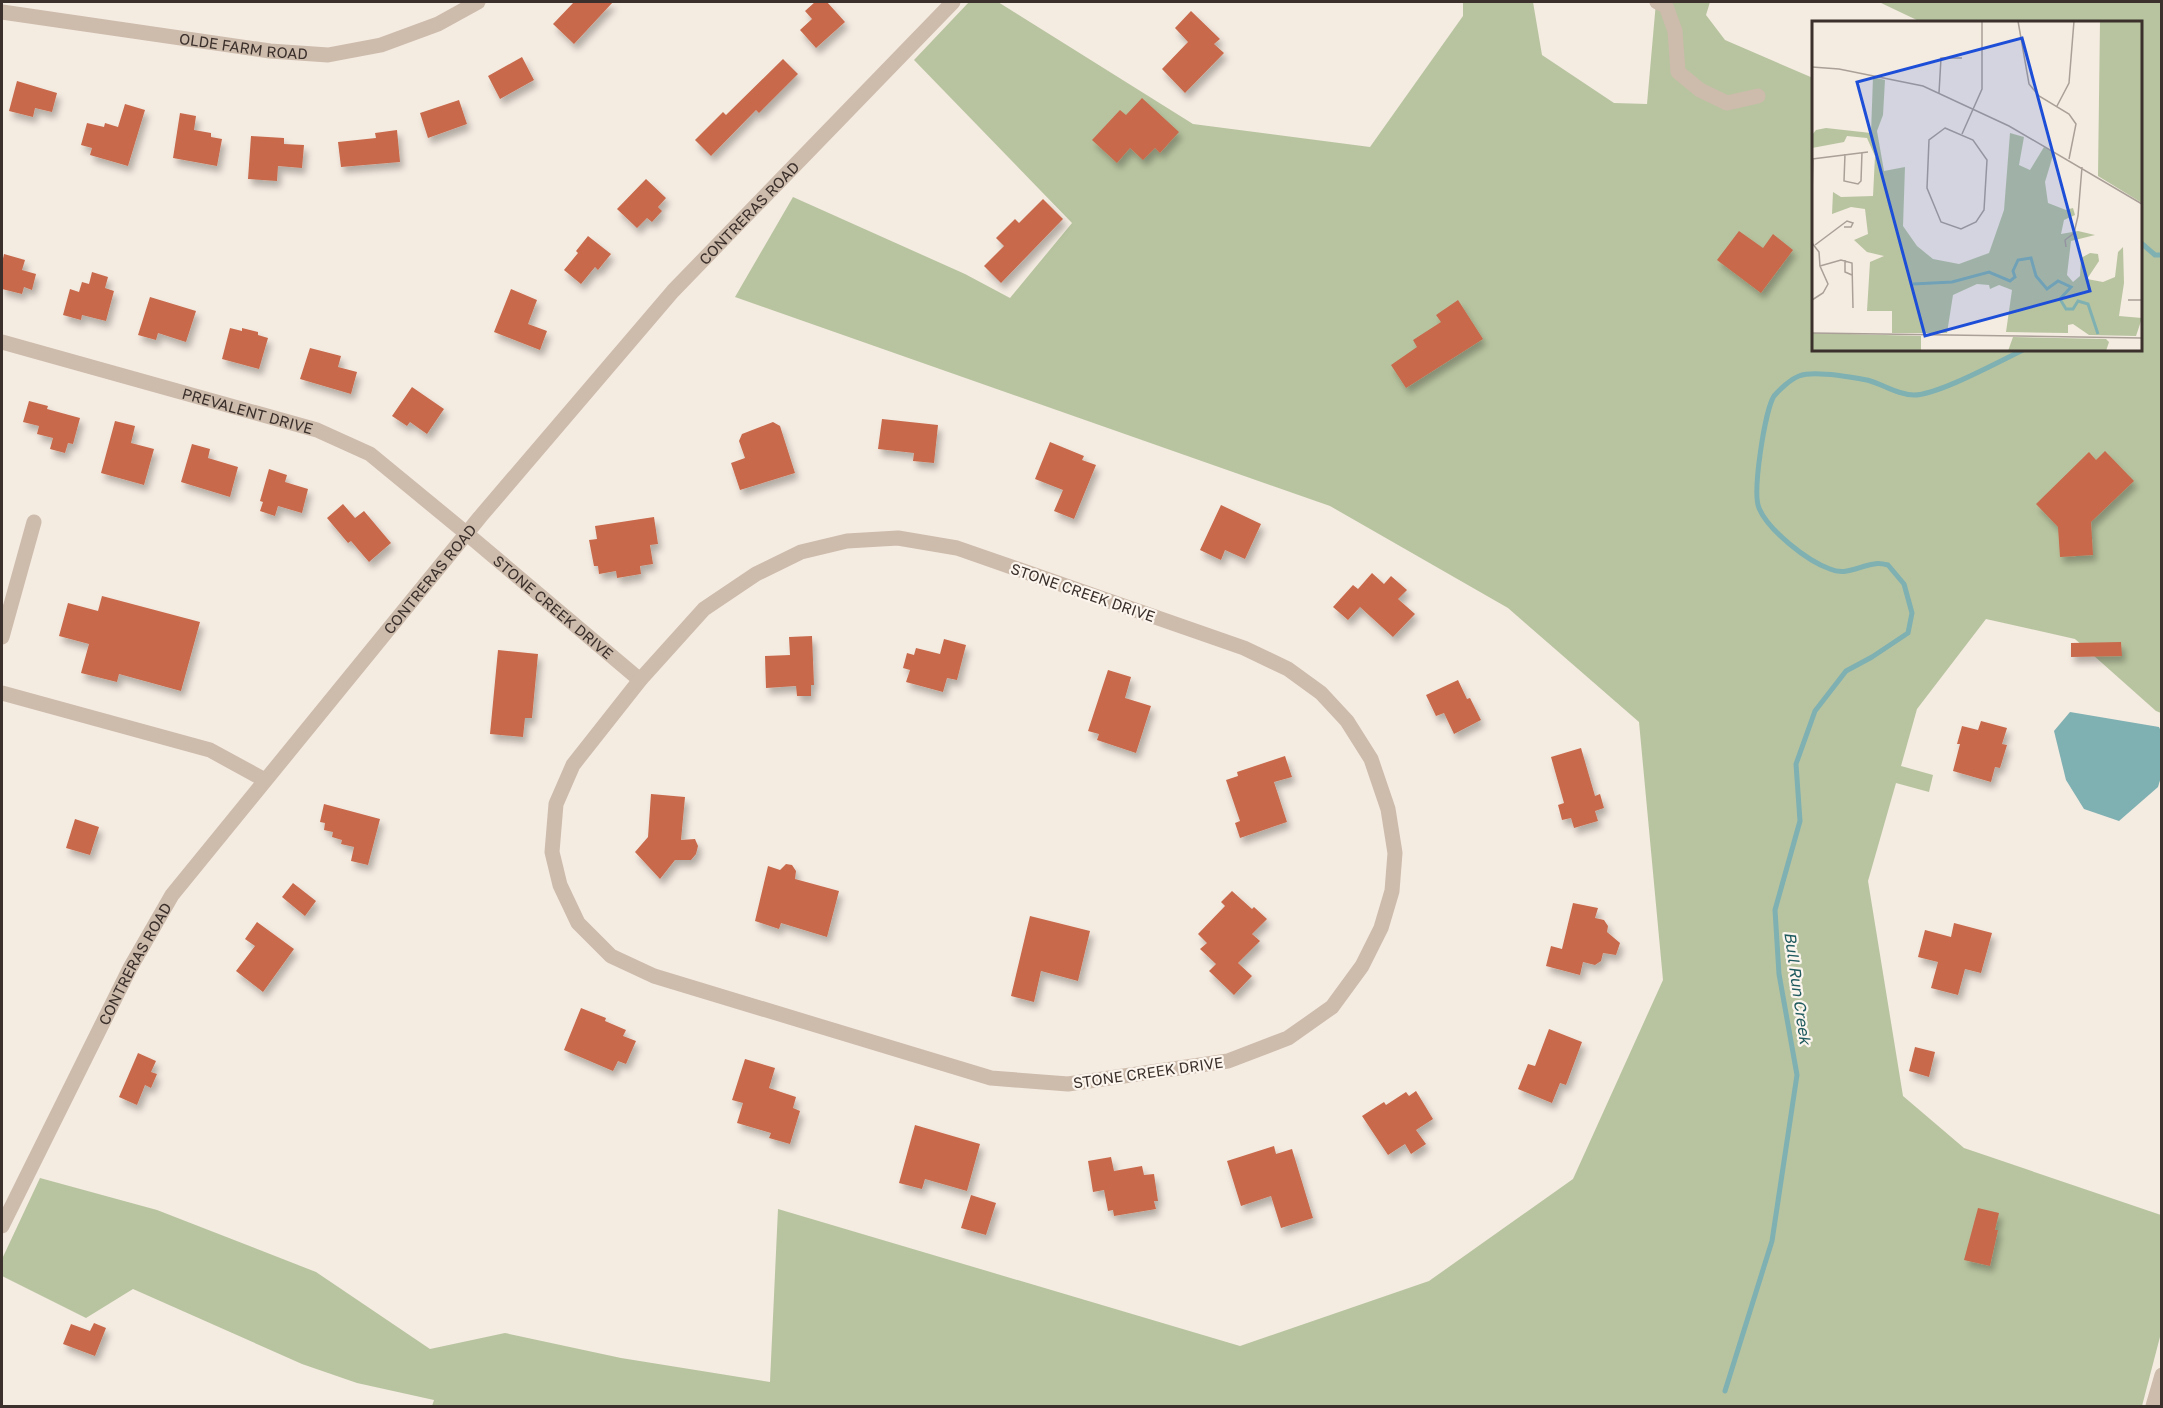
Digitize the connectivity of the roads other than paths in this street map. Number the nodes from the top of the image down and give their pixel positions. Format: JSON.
{"nodes":[{"id":1,"x":478,"y":2,"type":"edge"},
{"id":2,"x":953,"y":2,"type":"edge"},
{"id":3,"x":1657,"y":2,"type":"edge"},
{"id":4,"x":2,"y":12,"type":"edge"},
{"id":5,"x":1758,"y":96,"type":"dead end"},
{"id":6,"x":2,"y":342,"type":"edge"},
{"id":7,"x":34,"y":522,"type":"dead end"},
{"id":8,"x":466,"y":533,"type":"junction"},
{"id":9,"x":2,"y":637,"type":"edge"},
{"id":10,"x":640,"y":680,"type":"junction"},
{"id":11,"x":2,"y":693,"type":"edge"},
{"id":12,"x":265,"y":780,"type":"junction"},
{"id":13,"x":2,"y":1226,"type":"edge"},
{"id":14,"x":2162,"y":1375,"type":"edge"},
{"id":15,"x":2153,"y":1407,"type":"edge"}],
"edges":[{"from":1,"to":4,"type":"street","name":"OLDE FARM ROAD"},
{"from":2,"to":8,"type":"street","name":"CONTRERAS ROAD"},
{"from":3,"to":5,"type":"street"},
{"from":6,"to":8,"type":"street","name":"PREVALENT DRIVE"},
{"from":7,"to":9,"type":"street"},
{"from":8,"to":10,"type":"street","name":"STONE CREEK DRIVE"},
{"from":8,"to":12,"type":"street","name":"CONTRERAS ROAD"},
{"from":10,"to":10,"type":"street","name":"STONE CREEK DRIVE"},
{"from":11,"to":12,"type":"street"},
{"from":12,"to":13,"type":"street","name":"CONTRERAS ROAD"},
{"from":14,"to":15,"type":"street"}]}
